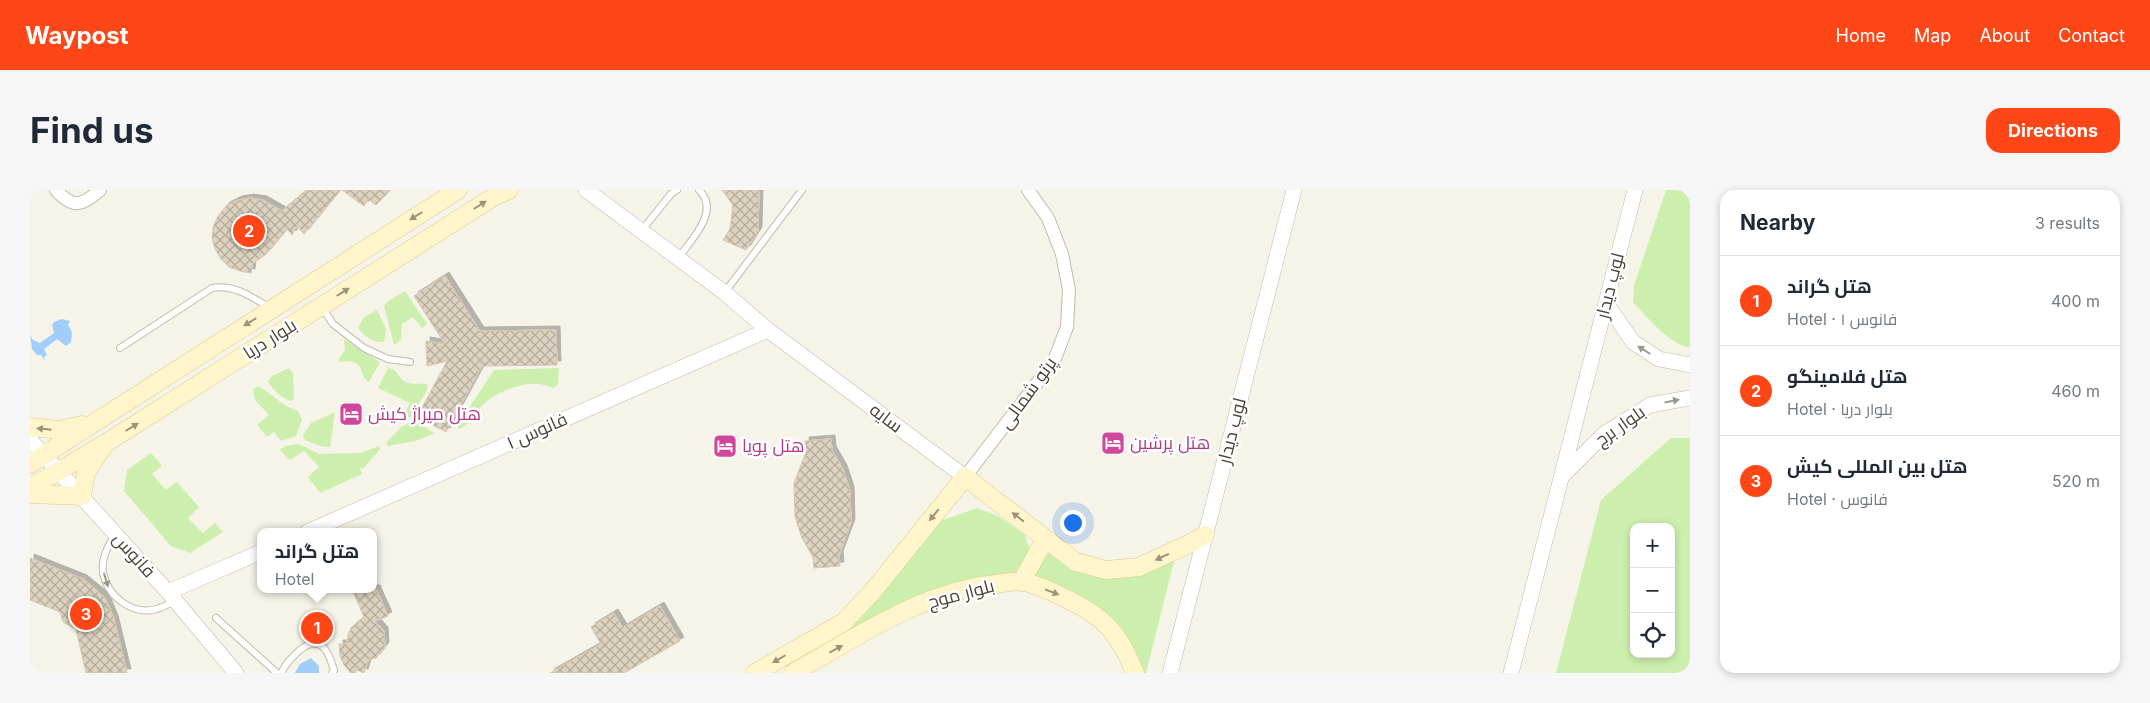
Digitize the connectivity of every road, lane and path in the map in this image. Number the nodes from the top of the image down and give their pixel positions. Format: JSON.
{"nodes":[{"id":1,"x":56,"y":190,"type":"edge"},
{"id":2,"x":100,"y":190,"type":"edge"},
{"id":3,"x":458,"y":190,"type":"edge"},
{"id":4,"x":509,"y":190,"type":"edge"},
{"id":5,"x":677,"y":190,"type":"edge"},
{"id":6,"x":699,"y":190,"type":"edge"},
{"id":7,"x":802,"y":190,"type":"edge"},
{"id":8,"x":1028,"y":190,"type":"edge"},
{"id":9,"x":1294,"y":190,"type":"edge"},
{"id":10,"x":1635,"y":190,"type":"edge"},
{"id":11,"x":593,"y":192,"type":"edge"},
{"id":12,"x":642,"y":231,"type":"junction"},
{"id":13,"x":678,"y":258,"type":"junction"},
{"id":14,"x":725,"y":293,"type":"junction"},
{"id":15,"x":1606,"y":303,"type":"junction"},
{"id":16,"x":322,"y":306,"type":"junction"},
{"id":17,"x":271,"y":309,"type":"junction"},
{"id":18,"x":768,"y":330,"type":"junction"},
{"id":19,"x":120,"y":348,"type":"dead end"},
{"id":20,"x":410,"y":362,"type":"dead end"},
{"id":21,"x":1690,"y":365,"type":"edge"},
{"id":22,"x":1690,"y":398,"type":"edge"},
{"id":23,"x":92,"y":422,"type":"junction"},
{"id":24,"x":30,"y":426,"type":"edge"},
{"id":25,"x":30,"y":440,"type":"edge"},
{"id":26,"x":106,"y":443,"type":"junction"},
{"id":27,"x":37,"y":459,"type":"edge"},
{"id":28,"x":59,"y":471,"type":"junction"},
{"id":29,"x":1562,"y":476,"type":"junction"},
{"id":30,"x":965,"y":477,"type":"junction"},
{"id":31,"x":30,"y":488,"type":"edge"},
{"id":32,"x":30,"y":494,"type":"edge"},
{"id":33,"x":82,"y":496,"type":"junction"},
{"id":34,"x":316,"y":528,"type":"edge"},
{"id":35,"x":116,"y":534,"type":"junction"},
{"id":36,"x":1205,"y":535,"type":"junction"},
{"id":37,"x":1045,"y":538,"type":"junction"},
{"id":38,"x":257,"y":554,"type":"edge"},
{"id":39,"x":1022,"y":581,"type":"junction"},
{"id":40,"x":171,"y":597,"type":"junction"},
{"id":41,"x":216,"y":618,"type":"dead end"},
{"id":42,"x":236,"y":673,"type":"edge"},
{"id":43,"x":277,"y":673,"type":"edge"},
{"id":44,"x":282,"y":673,"type":"edge"},
{"id":45,"x":332,"y":673,"type":"edge"},
{"id":46,"x":755,"y":673,"type":"edge"},
{"id":47,"x":794,"y":673,"type":"edge"},
{"id":48,"x":1136,"y":673,"type":"edge"},
{"id":49,"x":1170,"y":673,"type":"edge"},
{"id":50,"x":1511,"y":673,"type":"edge"}],
"edges":[{"from":1,"to":2,"type":"street"},
{"from":3,"to":17,"type":"main road","name":"بلوار دریا","one_way":true},
{"from":16,"to":4,"type":"main road","name":"بلوار دریا","one_way":true},
{"from":5,"to":12,"type":"lane"},
{"from":6,"to":13,"type":"lane"},
{"from":7,"to":14,"type":"lane"},
{"from":8,"to":30,"type":"street","name":"پرتو شمالی"},
{"from":9,"to":36,"type":"street","name":"لوپ دیدار"},
{"from":10,"to":15,"type":"street","name":"لوپ دیدار"},
{"from":11,"to":12,"type":"street","name":"سایه"},
{"from":12,"to":13,"type":"street","name":"سایه"},
{"from":13,"to":14,"type":"street","name":"سایه"},
{"from":14,"to":18,"type":"street","name":"سایه"},
{"from":21,"to":15,"type":"street","one_way":true},
{"from":15,"to":29,"type":"street","name":"لوپ دیدار"},
{"from":16,"to":20,"type":"lane"},
{"from":26,"to":16,"type":"main road","name":"بلوار دریا","one_way":true},
{"from":17,"to":19,"type":"lane"},
{"from":17,"to":23,"type":"main road","name":"بلوار دریا","one_way":true},
{"from":18,"to":30,"type":"street","name":"سایه"},
{"from":18,"to":34,"type":"street","name":"فانوس ۱"},
{"from":29,"to":22,"type":"street","name":"بلوار برج","one_way":true},
{"from":23,"to":24,"type":"main road","one_way":true},
{"from":23,"to":27,"type":"main road","name":"بلوار دریا"},
{"from":25,"to":27,"type":"street","name":"فانوس"},
{"from":26,"to":28,"type":"main road","name":"بلوار دریا"},
{"from":26,"to":33,"type":"main road"},
{"from":27,"to":28,"type":"street","name":"فانوس"},
{"from":28,"to":31,"type":"main road","name":"بلوار دریا"},
{"from":28,"to":33,"type":"street","name":"فانوس"},
{"from":29,"to":50,"type":"street","name":"لوپ دیدار"},
{"from":37,"to":30,"type":"main road","name":"سایه","one_way":true},
{"from":30,"to":46,"type":"main road","one_way":true},
{"from":32,"to":33,"type":"main road"},
{"from":33,"to":35,"type":"street","name":"فانوس"},
{"from":35,"to":40,"type":"street","name":"فانوس"},
{"from":35,"to":40,"type":"lane","one_way":true},
{"from":36,"to":37,"type":"main road","name":"سایه","one_way":true},
{"from":36,"to":49,"type":"street","name":"لوپ دیدار"},
{"from":37,"to":39,"type":"main road"},
{"from":38,"to":40,"type":"street"},
{"from":47,"to":39,"type":"main road","name":"بلوار موج","one_way":true},
{"from":39,"to":48,"type":"main road","name":"بلوار موج","one_way":true},
{"from":40,"to":42,"type":"street","name":"فانوس"},
{"from":41,"to":43,"type":"lane"},
{"from":44,"to":45,"type":"lane"}]}
